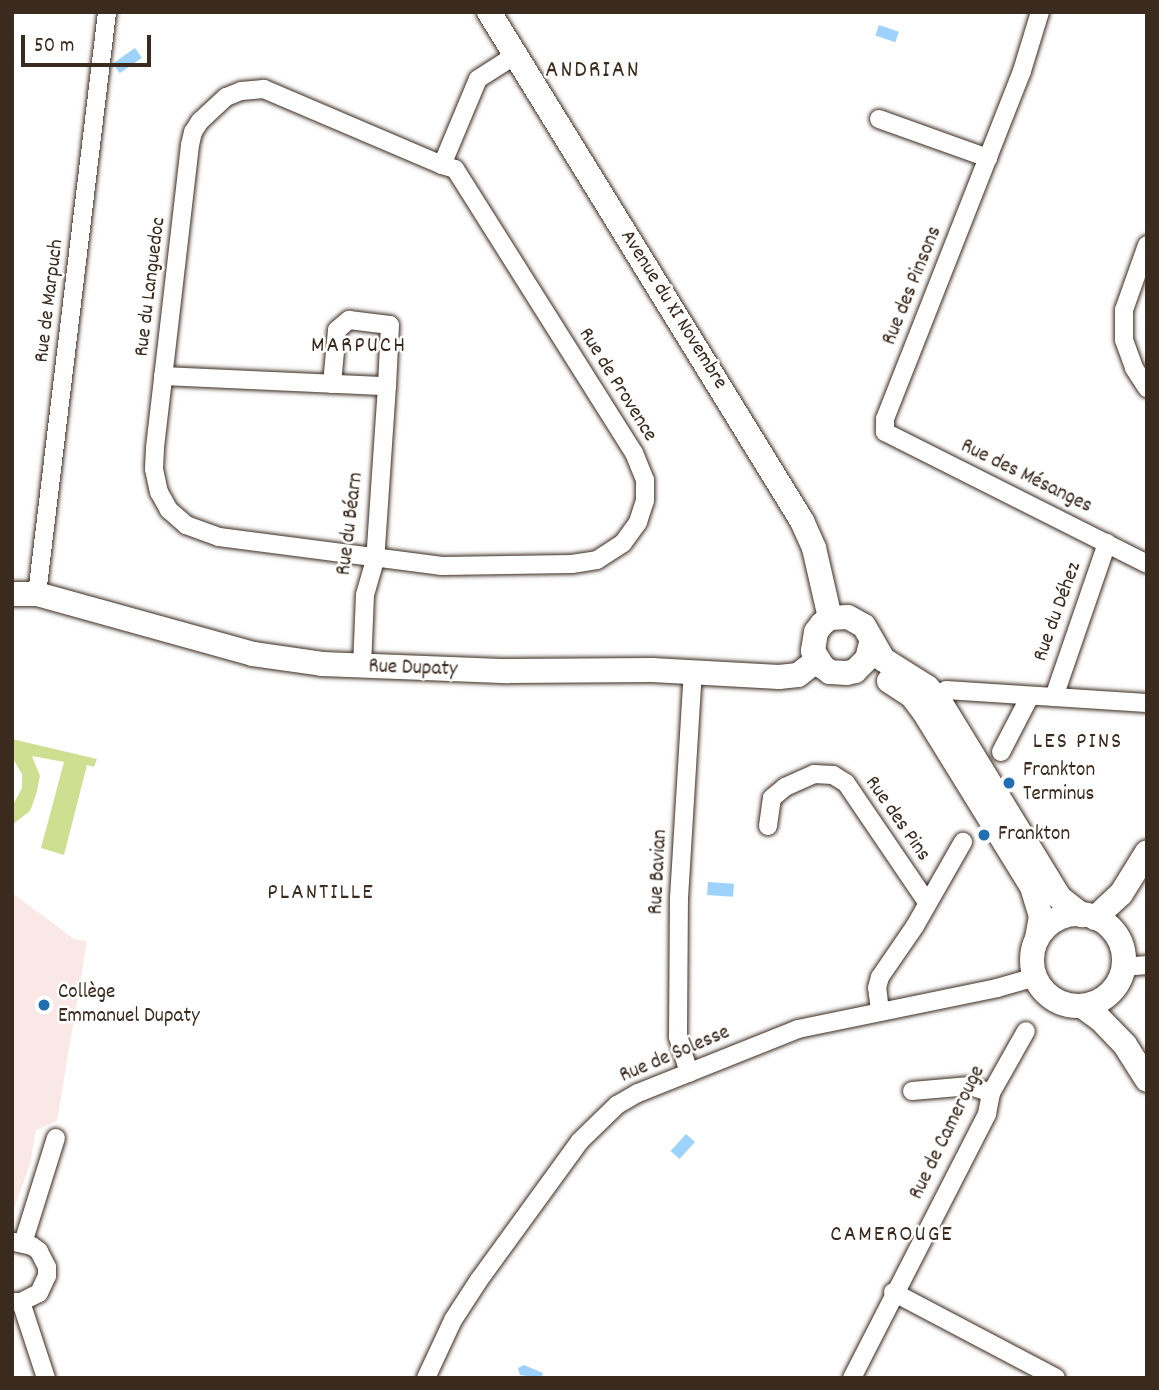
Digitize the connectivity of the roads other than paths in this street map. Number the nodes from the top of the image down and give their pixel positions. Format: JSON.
{"nodes":[{"id":1,"x":107,"y":12,"type":"edge"},
{"id":2,"x":489,"y":12,"type":"edge"},
{"id":3,"x":1040,"y":12,"type":"edge"},
{"id":4,"x":514,"y":56,"type":"junction"},
{"id":5,"x":879,"y":119,"type":"dead end"},
{"id":6,"x":988,"y":158,"type":"junction"},
{"id":7,"x":442,"y":165,"type":"junction"},
{"id":8,"x":1147,"y":244,"type":"edge"},
{"id":9,"x":163,"y":376,"type":"junction"},
{"id":10,"x":332,"y":384,"type":"junction"},
{"id":11,"x":387,"y":386,"type":"junction"},
{"id":12,"x":1147,"y":388,"type":"edge"},
{"id":13,"x":885,"y":432,"type":"joint"},
{"id":14,"x":1107,"y":543,"type":"junction"},
{"id":15,"x":374,"y":560,"type":"junction"},
{"id":16,"x":1147,"y":564,"type":"edge"},
{"id":17,"x":24,"y":594,"type":"edge"},
{"id":18,"x":830,"y":618,"type":"junction"},
{"id":19,"x":871,"y":643,"type":"junction"},
{"id":20,"x":817,"y":660,"type":"junction"},
{"id":21,"x":362,"y":667,"type":"junction"},
{"id":22,"x":693,"y":671,"type":"junction"},
{"id":23,"x":847,"y":673,"type":"junction"},
{"id":24,"x":946,"y":690,"type":"dead end"},
{"id":25,"x":1030,"y":696,"type":"junction"},
{"id":26,"x":1054,"y":696,"type":"junction"},
{"id":27,"x":1147,"y":703,"type":"edge"},
{"id":28,"x":1001,"y":752,"type":"dead end"},
{"id":29,"x":768,"y":826,"type":"dead end"},
{"id":30,"x":963,"y":842,"type":"dead end"},
{"id":31,"x":1147,"y":852,"type":"edge"},
{"id":32,"x":1135,"y":876,"type":"junction"},
{"id":33,"x":926,"y":902,"type":"junction"},
{"id":34,"x":1089,"y":916,"type":"junction"},
{"id":35,"x":1118,"y":937,"type":"junction"},
{"id":36,"x":1037,"y":939,"type":"junction"},
{"id":37,"x":1128,"y":973,"type":"edge"},
{"id":38,"x":1035,"y":977,"type":"junction"},
{"id":39,"x":1082,"y":1006,"type":"junction"},
{"id":40,"x":880,"y":1011,"type":"junction"},
{"id":41,"x":1026,"y":1031,"type":"dead end"},
{"id":42,"x":1125,"y":1045,"type":"junction"},
{"id":43,"x":689,"y":1073,"type":"junction"},
{"id":44,"x":1147,"y":1080,"type":"edge"},
{"id":45,"x":912,"y":1091,"type":"dead end"},
{"id":46,"x":991,"y":1093,"type":"junction"},
{"id":47,"x":56,"y":1138,"type":"dead end"},
{"id":48,"x":18,"y":1243,"type":"edge"},
{"id":49,"x":893,"y":1292,"type":"junction"},
{"id":50,"x":17,"y":1302,"type":"edge"},
{"id":51,"x":46,"y":1378,"type":"edge"},
{"id":52,"x":426,"y":1378,"type":"edge"},
{"id":53,"x":852,"y":1378,"type":"edge"},
{"id":54,"x":1056,"y":1378,"type":"edge"}],
"edges":[{"from":1,"to":17,"type":"street","name":"Rue de Marpuch"},
{"from":2,"to":4,"type":"main road","name":"Avenue du XI Novembre"},
{"from":3,"to":6,"type":"street","name":"Rue des Pinsons"},
{"from":4,"to":7,"type":"street"},
{"from":4,"to":18,"type":"main road","name":"Avenue du XI Novembre"},
{"from":5,"to":6,"type":"street"},
{"from":6,"to":13,"type":"street","name":"Rue des Pinsons"},
{"from":7,"to":9,"type":"street","name":"Rue du Languedoc"},
{"from":7,"to":15,"type":"street","name":"Rue de Provence"},
{"from":8,"to":12,"type":"street"},
{"from":9,"to":10,"type":"street"},
{"from":9,"to":15,"type":"street","name":"Rue du Languedoc"},
{"from":10,"to":11,"type":"street"},
{"from":10,"to":11,"type":"street","name":"Rue du Béarn"},
{"from":11,"to":15,"type":"street","name":"Rue du Béarn"},
{"from":13,"to":14,"type":"street","name":"Rue des Mésanges"},
{"from":14,"to":16,"type":"street","name":"Rue des Mésanges"},
{"from":14,"to":26,"type":"street","name":"Rue du Déhez"},
{"from":15,"to":21,"type":"street","name":"Rue du Béarn"},
{"from":17,"to":21,"type":"main road","name":"Rue Dupaty"},
{"from":18,"to":19,"type":"main road"},
{"from":18,"to":20,"type":"main road"},
{"from":19,"to":23,"type":"main road"},
{"from":19,"to":34,"type":"main road"},
{"from":20,"to":22,"type":"main road","name":"Rue Dupaty"},
{"from":20,"to":23,"type":"main road"},
{"from":21,"to":22,"type":"main road","name":"Rue Dupaty"},
{"from":22,"to":43,"type":"street","name":"Rue Bavian"},
{"from":23,"to":36,"type":"main road"},
{"from":24,"to":25,"type":"street","name":"Rue du Déhez"},
{"from":25,"to":26,"type":"street","name":"Rue du Déhez"},
{"from":25,"to":28,"type":"street"},
{"from":26,"to":27,"type":"street","name":"Rue du Déhez"},
{"from":29,"to":33,"type":"street","name":"Rue des Pins"},
{"from":30,"to":33,"type":"street"},
{"from":31,"to":32,"type":"main road"},
{"from":32,"to":34,"type":"main road"},
{"from":32,"to":35,"type":"main road"},
{"from":33,"to":40,"type":"street"},
{"from":34,"to":35,"type":"main road"},
{"from":34,"to":36,"type":"main road"},
{"from":35,"to":37,"type":"main road"},
{"from":36,"to":38,"type":"main road"},
{"from":37,"to":39,"type":"main road"},
{"from":37,"to":42,"type":"main road"},
{"from":38,"to":39,"type":"main road"},
{"from":38,"to":40,"type":"street","name":"Rue de Solesse"},
{"from":39,"to":42,"type":"main road"},
{"from":40,"to":43,"type":"street","name":"Rue de Solesse"},
{"from":41,"to":46,"type":"street","name":"Rue de Camerouge"},
{"from":42,"to":44,"type":"main road"},
{"from":43,"to":52,"type":"street","name":"Rue de Solesse"},
{"from":45,"to":46,"type":"street"},
{"from":46,"to":49,"type":"street","name":"Rue de Camerouge"},
{"from":47,"to":48,"type":"street"},
{"from":48,"to":50,"type":"street"},
{"from":49,"to":53,"type":"street","name":"Rue de Camerouge"},
{"from":49,"to":54,"type":"street"},
{"from":50,"to":51,"type":"street"}]}
